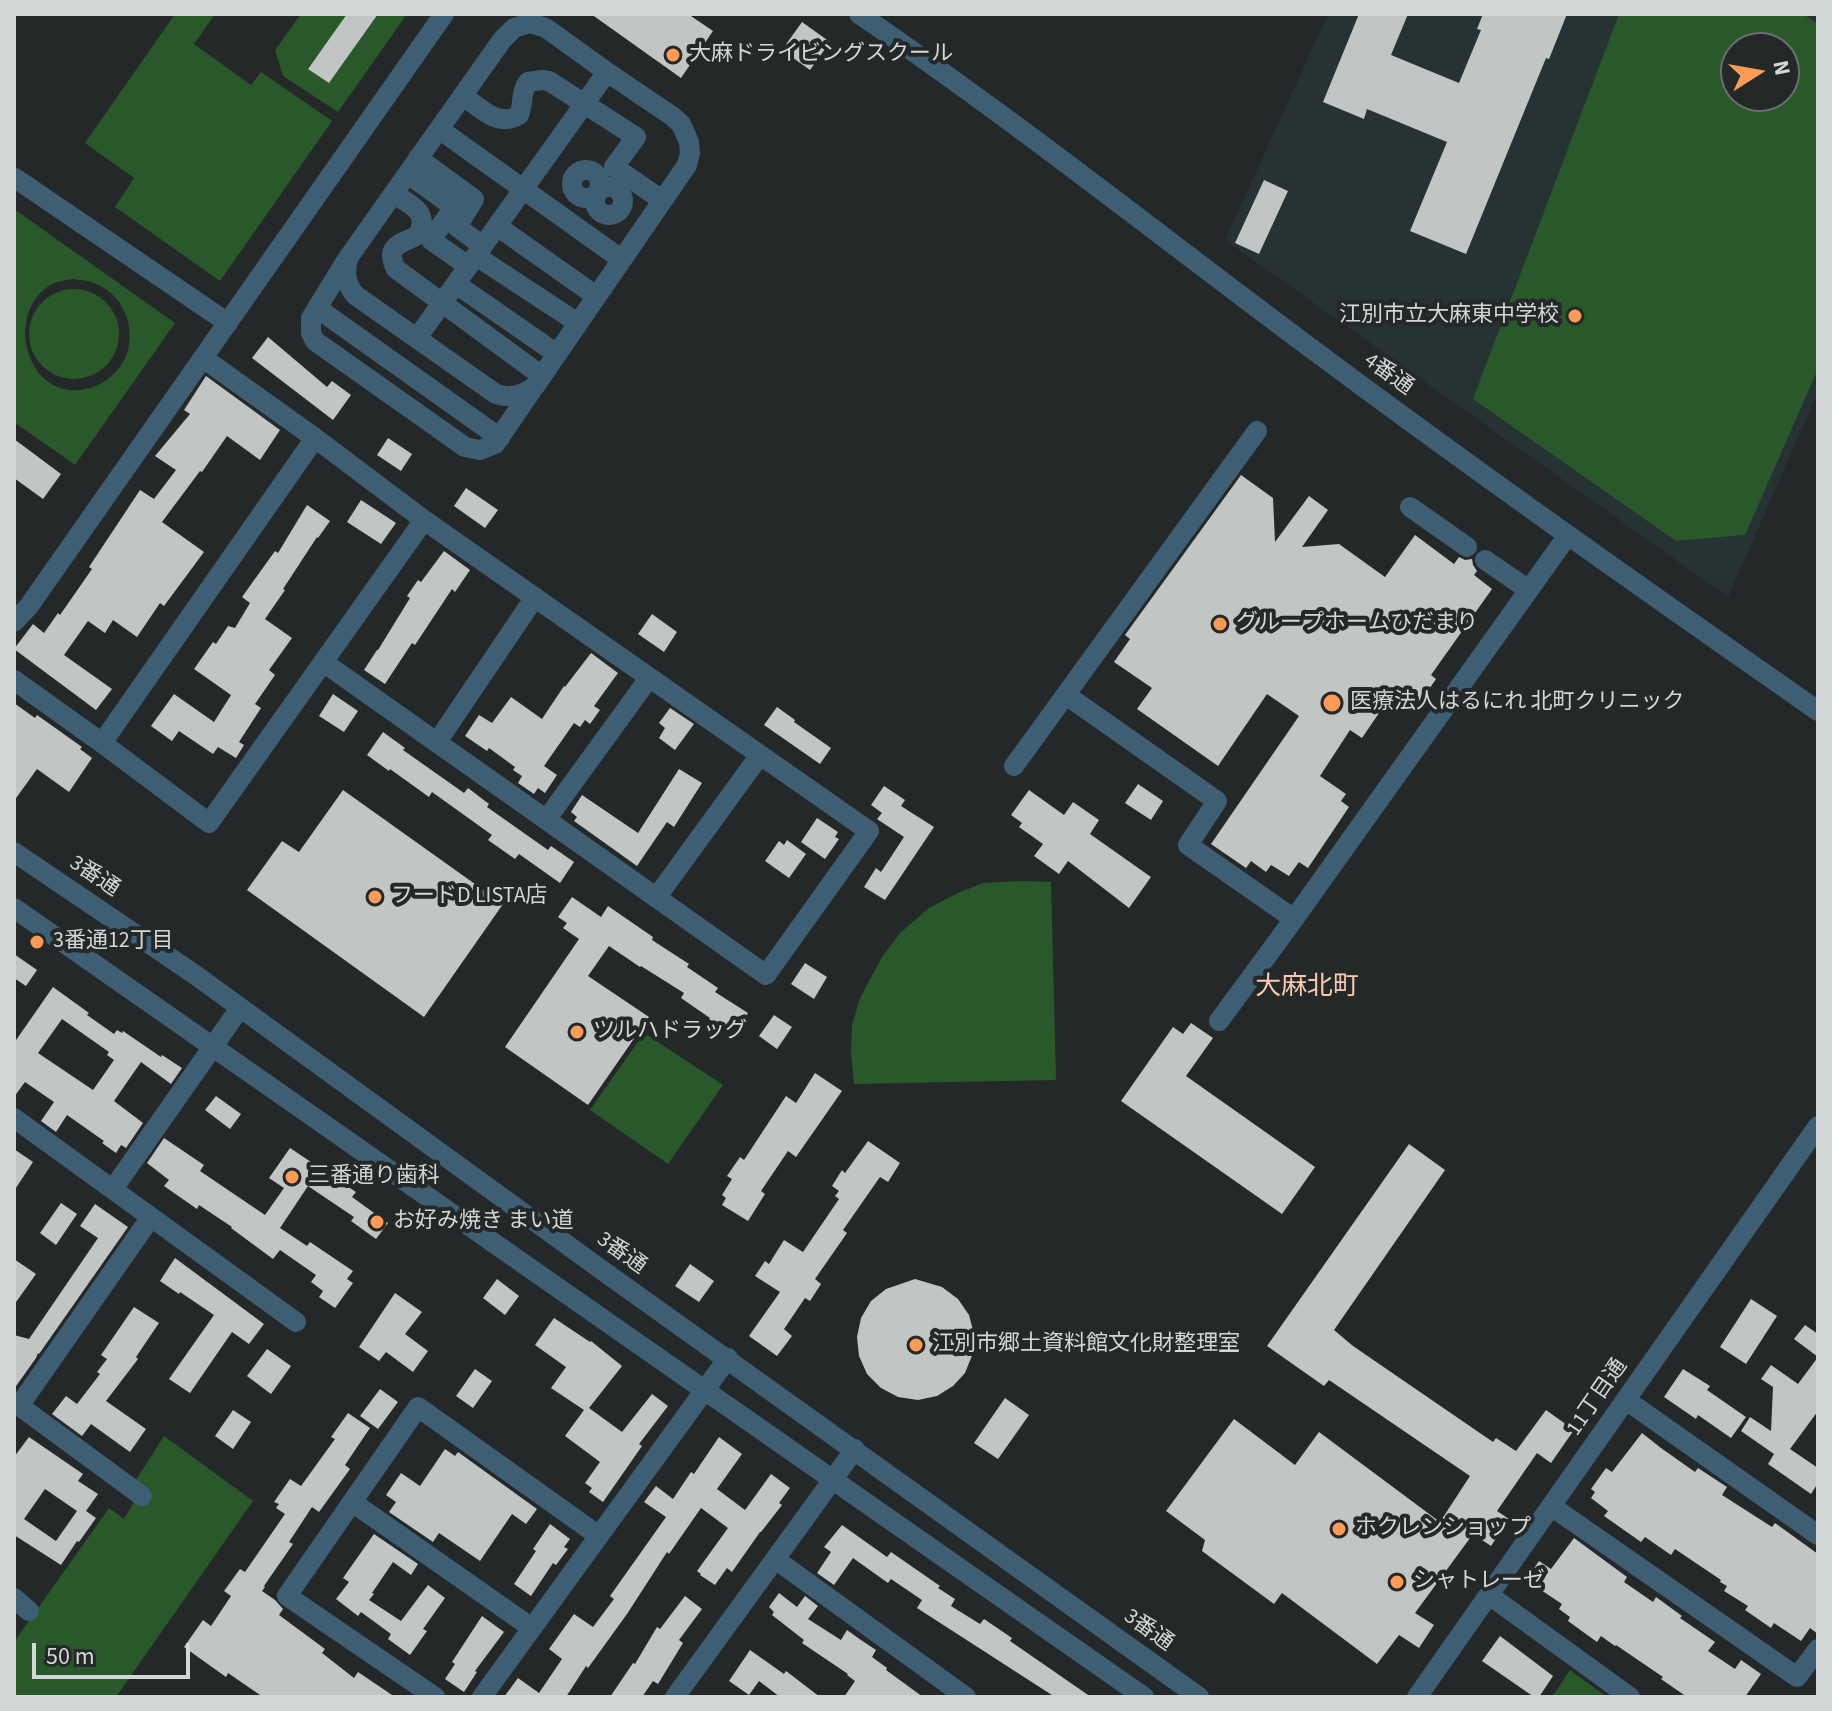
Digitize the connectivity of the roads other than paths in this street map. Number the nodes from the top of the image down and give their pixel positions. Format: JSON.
{"nodes":[{"id":1,"x":444,"y":14,"type":"edge"},
{"id":2,"x":859,"y":14,"type":"edge"},
{"id":3,"x":519,"y":21,"type":"edge"},
{"id":4,"x":607,"y":72,"type":"junction"},
{"id":5,"x":463,"y":96,"type":"junction"},
{"id":6,"x":585,"y":104,"type":"junction"},
{"id":7,"x":439,"y":129,"type":"junction"},
{"id":8,"x":413,"y":166,"type":"junction"},
{"id":9,"x":15,"y":178,"type":"edge"},
{"id":10,"x":522,"y":189,"type":"junction"},
{"id":11,"x":394,"y":194,"type":"junction"},
{"id":12,"x":662,"y":200,"type":"junction"},
{"id":13,"x":562,"y":216,"type":"junction"},
{"id":14,"x":497,"y":226,"type":"junction"},
{"id":15,"x":644,"y":227,"type":"junction"},
{"id":16,"x":476,"y":256,"type":"junction"},
{"id":17,"x":348,"y":258,"type":"junction"},
{"id":18,"x":621,"y":259,"type":"junction"},
{"id":19,"x":456,"y":284,"type":"junction"},
{"id":20,"x":596,"y":296,"type":"junction"},
{"id":21,"x":442,"y":304,"type":"junction"},
{"id":22,"x":317,"y":308,"type":"junction"},
{"id":23,"x":228,"y":323,"type":"junction"},
{"id":24,"x":578,"y":323,"type":"junction"},
{"id":25,"x":417,"y":338,"type":"junction"},
{"id":26,"x":557,"y":354,"type":"junction"},
{"id":27,"x":203,"y":358,"type":"junction"},
{"id":28,"x":540,"y":379,"type":"junction"},
{"id":29,"x":1257,"y":431,"type":"dead end"},
{"id":30,"x":315,"y":438,"type":"junction"},
{"id":31,"x":500,"y":438,"type":"junction"},
{"id":32,"x":1410,"y":507,"type":"dead end"},
{"id":33,"x":424,"y":520,"type":"junction"},
{"id":34,"x":1568,"y":535,"type":"junction"},
{"id":35,"x":1467,"y":547,"type":"dead end"},
{"id":36,"x":1485,"y":560,"type":"dead end"},
{"id":37,"x":1529,"y":590,"type":"junction"},
{"id":38,"x":535,"y":597,"type":"junction"},
{"id":39,"x":14,"y":622,"type":"edge"},
{"id":40,"x":323,"y":662,"type":"junction"},
{"id":41,"x":649,"y":678,"type":"junction"},
{"id":42,"x":14,"y":680,"type":"edge"},
{"id":43,"x":1066,"y":695,"type":"junction"},
{"id":44,"x":1818,"y":711,"type":"edge"},
{"id":45,"x":437,"y":742,"type":"junction"},
{"id":46,"x":102,"y":743,"type":"junction"},
{"id":47,"x":760,"y":755,"type":"junction"},
{"id":48,"x":1014,"y":766,"type":"dead end"},
{"id":49,"x":546,"y":820,"type":"junction"},
{"id":50,"x":14,"y":852,"type":"edge"},
{"id":51,"x":656,"y":898,"type":"junction"},
{"id":52,"x":14,"y":908,"type":"edge"},
{"id":53,"x":1294,"y":919,"type":"junction"},
{"id":54,"x":240,"y":1008,"type":"junction"},
{"id":55,"x":1219,"y":1021,"type":"dead end"},
{"id":56,"x":214,"y":1046,"type":"junction"},
{"id":57,"x":14,"y":1118,"type":"edge"},
{"id":58,"x":1818,"y":1126,"type":"edge"},
{"id":59,"x":113,"y":1189,"type":"junction"},
{"id":60,"x":151,"y":1217,"type":"junction"},
{"id":61,"x":296,"y":1322,"type":"dead end"},
{"id":62,"x":728,"y":1358,"type":"junction"},
{"id":63,"x":706,"y":1390,"type":"junction"},
{"id":64,"x":1626,"y":1400,"type":"junction"},
{"id":65,"x":16,"y":1404,"type":"edge"},
{"id":66,"x":855,"y":1449,"type":"junction"},
{"id":67,"x":833,"y":1479,"type":"junction"},
{"id":68,"x":142,"y":1496,"type":"dead end"},
{"id":69,"x":352,"y":1502,"type":"junction"},
{"id":70,"x":1551,"y":1506,"type":"junction"},
{"id":71,"x":1818,"y":1535,"type":"edge"},
{"id":72,"x":599,"y":1536,"type":"junction"},
{"id":73,"x":775,"y":1559,"type":"junction"},
{"id":74,"x":1489,"y":1595,"type":"junction"},
{"id":75,"x":532,"y":1628,"type":"junction"},
{"id":76,"x":1818,"y":1649,"type":"edge"},
{"id":77,"x":685,"y":1694,"type":"edge"},
{"id":78,"x":435,"y":1697,"type":"edge"},
{"id":79,"x":482,"y":1697,"type":"edge"},
{"id":80,"x":966,"y":1697,"type":"edge"},
{"id":81,"x":1144,"y":1697,"type":"edge"},
{"id":82,"x":1199,"y":1697,"type":"edge"},
{"id":83,"x":1417,"y":1697,"type":"edge"},
{"id":84,"x":1630,"y":1697,"type":"edge"}],
"edges":[{"from":1,"to":23,"type":"street"},
{"from":2,"to":34,"type":"street","name":"4番通"},
{"from":3,"to":4,"type":"street"},
{"from":3,"to":5,"type":"street"},
{"from":4,"to":6,"type":"street"},
{"from":4,"to":12,"type":"street"},
{"from":5,"to":6,"type":"street"},
{"from":5,"to":7,"type":"street"},
{"from":6,"to":10,"type":"street"},
{"from":6,"to":12,"type":"street"},
{"from":7,"to":8,"type":"street"},
{"from":7,"to":10,"type":"street"},
{"from":8,"to":11,"type":"street"},
{"from":8,"to":16,"type":"street"},
{"from":8,"to":16,"type":"street"},
{"from":9,"to":23,"type":"street"},
{"from":10,"to":13,"type":"street"},
{"from":10,"to":14,"type":"street"},
{"from":11,"to":17,"type":"street"},
{"from":11,"to":21,"type":"street"},
{"from":12,"to":15,"type":"street"},
{"from":13,"to":15,"type":"street"},
{"from":13,"to":18,"type":"street"},
{"from":14,"to":16,"type":"street"},
{"from":14,"to":20,"type":"street"},
{"from":15,"to":18,"type":"street"},
{"from":16,"to":19,"type":"street"},
{"from":16,"to":24,"type":"street"},
{"from":17,"to":22,"type":"street"},
{"from":17,"to":25,"type":"street"},
{"from":18,"to":20,"type":"street"},
{"from":19,"to":21,"type":"street"},
{"from":19,"to":26,"type":"street"},
{"from":20,"to":24,"type":"street"},
{"from":21,"to":25,"type":"street"},
{"from":21,"to":28,"type":"street"},
{"from":22,"to":31,"type":"street"},
{"from":22,"to":31,"type":"street"},
{"from":23,"to":27,"type":"street"},
{"from":24,"to":26,"type":"street"},
{"from":25,"to":28,"type":"street"},
{"from":26,"to":28,"type":"street"},
{"from":27,"to":30,"type":"street"},
{"from":27,"to":39,"type":"street"},
{"from":28,"to":31,"type":"street"},
{"from":29,"to":43,"type":"street"},
{"from":30,"to":33,"type":"street"},
{"from":30,"to":46,"type":"street"},
{"from":32,"to":35,"type":"street"},
{"from":33,"to":38,"type":"street"},
{"from":33,"to":40,"type":"street"},
{"from":34,"to":37,"type":"street"},
{"from":34,"to":44,"type":"street","name":"4番通"},
{"from":36,"to":37,"type":"street"},
{"from":37,"to":53,"type":"street"},
{"from":38,"to":41,"type":"street"},
{"from":38,"to":45,"type":"street"},
{"from":40,"to":45,"type":"street"},
{"from":40,"to":46,"type":"street"},
{"from":41,"to":47,"type":"street"},
{"from":41,"to":49,"type":"street"},
{"from":42,"to":46,"type":"street"},
{"from":43,"to":48,"type":"street"},
{"from":43,"to":53,"type":"street"},
{"from":45,"to":49,"type":"street"},
{"from":47,"to":51,"type":"street"},
{"from":47,"to":51,"type":"street"},
{"from":49,"to":51,"type":"street"},
{"from":50,"to":54,"type":"street","name":"3番通"},
{"from":52,"to":56,"type":"street"},
{"from":53,"to":55,"type":"street"},
{"from":54,"to":56,"type":"street"},
{"from":54,"to":62,"type":"street","name":"3番通"},
{"from":56,"to":59,"type":"street"},
{"from":56,"to":63,"type":"street"},
{"from":57,"to":59,"type":"street"},
{"from":58,"to":64,"type":"street","name":"11丁目通"},
{"from":59,"to":60,"type":"street"},
{"from":60,"to":61,"type":"street"},
{"from":60,"to":65,"type":"street"},
{"from":62,"to":63,"type":"street"},
{"from":62,"to":66,"type":"street","name":"3番通"},
{"from":63,"to":67,"type":"street"},
{"from":63,"to":72,"type":"street"},
{"from":64,"to":70,"type":"street","name":"11丁目通"},
{"from":64,"to":71,"type":"street"},
{"from":65,"to":68,"type":"street"},
{"from":66,"to":67,"type":"street"},
{"from":66,"to":82,"type":"street","name":"3番通"},
{"from":67,"to":73,"type":"street"},
{"from":67,"to":81,"type":"street"},
{"from":69,"to":72,"type":"street"},
{"from":69,"to":75,"type":"street"},
{"from":69,"to":78,"type":"street"},
{"from":70,"to":74,"type":"street","name":"11丁目通"},
{"from":70,"to":76,"type":"street"},
{"from":72,"to":75,"type":"street"},
{"from":73,"to":77,"type":"street"},
{"from":73,"to":80,"type":"street"},
{"from":74,"to":83,"type":"street","name":"11丁目通"},
{"from":74,"to":84,"type":"street"},
{"from":75,"to":79,"type":"street"}]}
